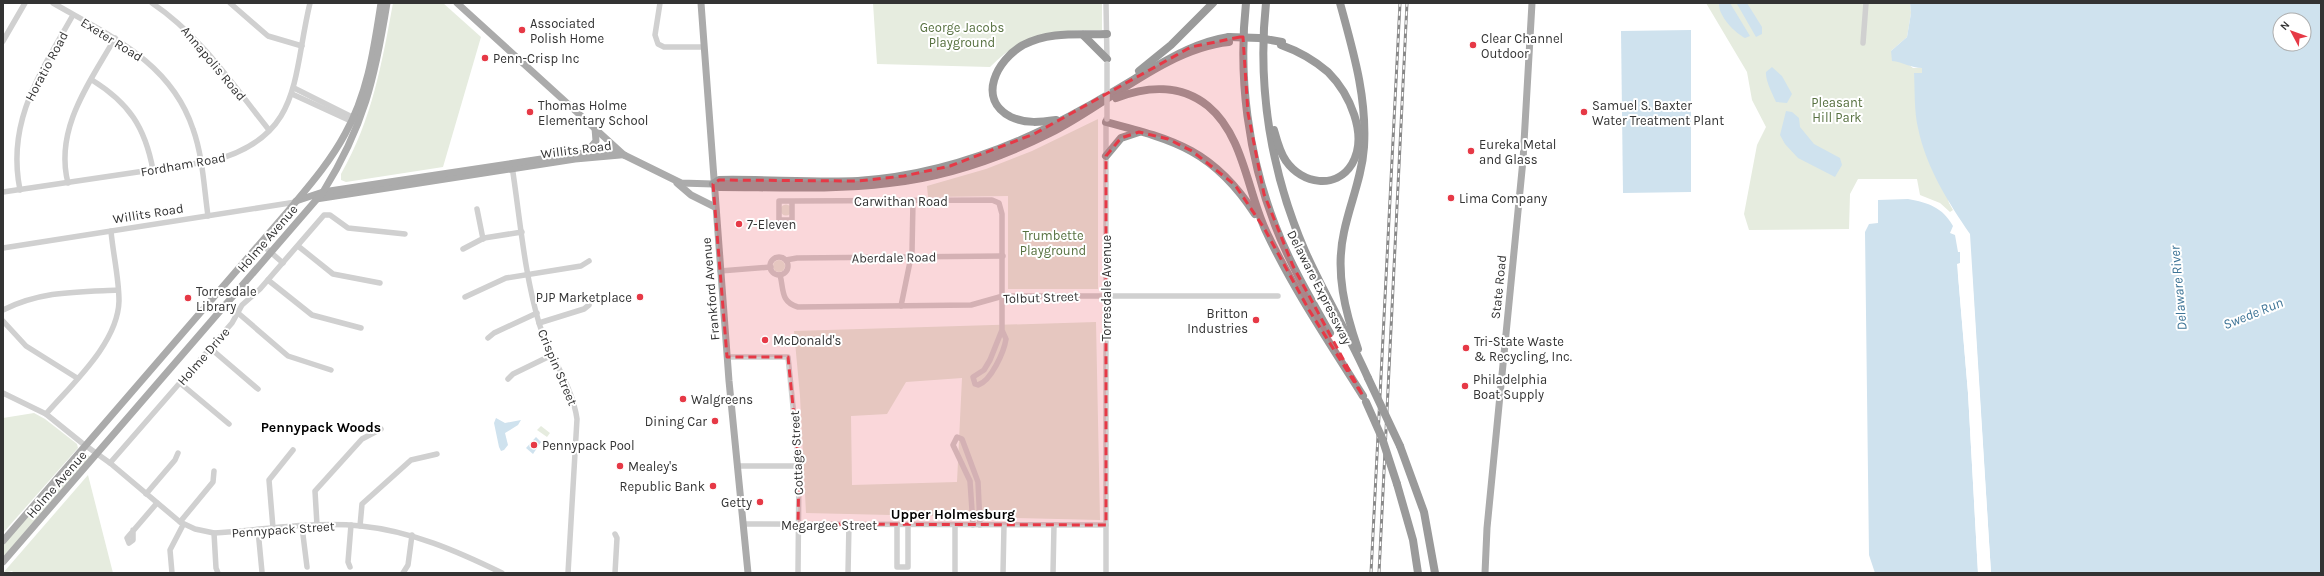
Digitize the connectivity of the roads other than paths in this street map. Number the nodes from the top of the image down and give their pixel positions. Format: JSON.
{"nodes":[{"id":1,"x":25,"y":3,"type":"edge"},
{"id":2,"x":53,"y":3,"type":"edge"},
{"id":3,"x":152,"y":3,"type":"edge"},
{"id":4,"x":230,"y":3,"type":"edge"},
{"id":5,"x":310,"y":3,"type":"edge"},
{"id":6,"x":381,"y":3,"type":"edge"},
{"id":7,"x":387,"y":3,"type":"edge"},
{"id":8,"x":457,"y":3,"type":"edge"},
{"id":9,"x":660,"y":3,"type":"edge"},
{"id":10,"x":701,"y":3,"type":"edge"},
{"id":11,"x":1106,"y":3,"type":"edge"},
{"id":12,"x":1213,"y":3,"type":"edge"},
{"id":13,"x":1246,"y":3,"type":"edge"},
{"id":14,"x":1266,"y":3,"type":"edge"},
{"id":15,"x":1340,"y":3,"type":"edge"},
{"id":16,"x":1532,"y":3,"type":"edge"},
{"id":17,"x":1866,"y":3,"type":"edge"},
{"id":18,"x":73,"y":15,"type":"junction"},
{"id":19,"x":1107,"y":34,"type":"junction"},
{"id":20,"x":1083,"y":35,"type":"junction"},
{"id":21,"x":115,"y":38,"type":"junction"},
{"id":22,"x":1229,"y":40,"type":"junction"},
{"id":23,"x":3,"y":41,"type":"edge"},
{"id":24,"x":1863,"y":43,"type":"dead end"},
{"id":25,"x":1281,"y":44,"type":"junction"},
{"id":26,"x":302,"y":46,"type":"junction"},
{"id":27,"x":704,"y":47,"type":"junction"},
{"id":28,"x":1107,"y":62,"type":"junction"},
{"id":29,"x":92,"y":80,"type":"junction"},
{"id":30,"x":1118,"y":87,"type":"junction"},
{"id":31,"x":294,"y":88,"type":"junction"},
{"id":32,"x":292,"y":94,"type":"junction"},
{"id":33,"x":1266,"y":106,"type":"junction"},
{"id":34,"x":1088,"y":111,"type":"junction"},
{"id":35,"x":353,"y":119,"type":"junction"},
{"id":36,"x":1063,"y":119,"type":"junction"},
{"id":37,"x":1106,"y":120,"type":"junction"},
{"id":38,"x":360,"y":123,"type":"junction"},
{"id":39,"x":595,"y":128,"type":"junction"},
{"id":40,"x":269,"y":130,"type":"junction"},
{"id":41,"x":1140,"y":132,"type":"junction"},
{"id":42,"x":1364,"y":148,"type":"junction"},
{"id":43,"x":586,"y":153,"type":"junction"},
{"id":44,"x":624,"y":154,"type":"junction"},
{"id":45,"x":1106,"y":156,"type":"junction"},
{"id":46,"x":200,"y":162,"type":"junction"},
{"id":47,"x":512,"y":166,"type":"junction"},
{"id":48,"x":153,"y":170,"type":"junction"},
{"id":49,"x":674,"y":180,"type":"junction"},
{"id":50,"x":68,"y":183,"type":"junction"},
{"id":51,"x":713,"y":184,"type":"junction"},
{"id":52,"x":20,"y":190,"type":"junction"},
{"id":53,"x":3,"y":192,"type":"edge"},
{"id":54,"x":323,"y":192,"type":"junction"},
{"id":55,"x":317,"y":199,"type":"junction"},
{"id":56,"x":792,"y":201,"type":"dead end"},
{"id":57,"x":913,"y":201,"type":"junction"},
{"id":58,"x":296,"y":202,"type":"junction"},
{"id":59,"x":715,"y":207,"type":"junction"},
{"id":60,"x":477,"y":209,"type":"dead end"},
{"id":61,"x":208,"y":216,"type":"junction"},
{"id":62,"x":1264,"y":228,"type":"junction"},
{"id":63,"x":111,"y":231,"type":"junction"},
{"id":64,"x":522,"y":232,"type":"junction"},
{"id":65,"x":405,"y":234,"type":"dead end"},
{"id":66,"x":483,"y":239,"type":"junction"},
{"id":67,"x":260,"y":243,"type":"junction"},
{"id":68,"x":298,"y":246,"type":"junction"},
{"id":69,"x":3,"y":248,"type":"edge"},
{"id":70,"x":463,"y":249,"type":"dead end"},
{"id":71,"x":271,"y":253,"type":"junction"},
{"id":72,"x":1003,"y":256,"type":"junction"},
{"id":73,"x":912,"y":257,"type":"junction"},
{"id":74,"x":786,"y":260,"type":"junction"},
{"id":75,"x":589,"y":261,"type":"dead end"},
{"id":76,"x":283,"y":263,"type":"junction"},
{"id":77,"x":771,"y":266,"type":"junction"},
{"id":78,"x":720,"y":271,"type":"junction"},
{"id":79,"x":529,"y":274,"type":"junction"},
{"id":80,"x":780,"y":274,"type":"junction"},
{"id":81,"x":268,"y":280,"type":"junction"},
{"id":82,"x":380,"y":283,"type":"dead end"},
{"id":83,"x":118,"y":290,"type":"junction"},
{"id":84,"x":1003,"y":296,"type":"junction"},
{"id":85,"x":1106,"y":296,"type":"junction"},
{"id":86,"x":1278,"y":296,"type":"dead end"},
{"id":87,"x":465,"y":297,"type":"dead end"},
{"id":88,"x":589,"y":305,"type":"dead end"},
{"id":89,"x":901,"y":306,"type":"junction"},
{"id":90,"x":3,"y":310,"type":"edge"},
{"id":91,"x":238,"y":313,"type":"junction"},
{"id":92,"x":536,"y":313,"type":"junction"},
{"id":93,"x":3,"y":321,"type":"edge"},
{"id":94,"x":539,"y":323,"type":"junction"},
{"id":95,"x":360,"y":328,"type":"dead end"},
{"id":96,"x":1002,"y":330,"type":"junction"},
{"id":97,"x":488,"y":338,"type":"dead end"},
{"id":98,"x":174,"y":343,"type":"junction"},
{"id":99,"x":210,"y":348,"type":"junction"},
{"id":100,"x":185,"y":352,"type":"junction"},
{"id":101,"x":552,"y":355,"type":"junction"},
{"id":102,"x":727,"y":357,"type":"junction"},
{"id":103,"x":331,"y":370,"type":"dead end"},
{"id":104,"x":1367,"y":375,"type":"junction"},
{"id":105,"x":77,"y":378,"type":"junction"},
{"id":106,"x":508,"y":379,"type":"dead end"},
{"id":107,"x":180,"y":383,"type":"junction"},
{"id":108,"x":258,"y":389,"type":"dead end"},
{"id":109,"x":3,"y":393,"type":"edge"},
{"id":110,"x":1365,"y":399,"type":"junction"},
{"id":111,"x":46,"y":414,"type":"junction"},
{"id":112,"x":228,"y":424,"type":"dead end"},
{"id":113,"x":381,"y":429,"type":"dead end"},
{"id":114,"x":85,"y":445,"type":"junction"},
{"id":115,"x":293,"y":450,"type":"dead end"},
{"id":116,"x":178,"y":453,"type":"dead end"},
{"id":117,"x":98,"y":454,"type":"junction"},
{"id":118,"x":437,"y":454,"type":"dead end"},
{"id":119,"x":110,"y":464,"type":"junction"},
{"id":120,"x":738,"y":466,"type":"junction"},
{"id":121,"x":799,"y":466,"type":"junction"},
{"id":122,"x":214,"y":471,"type":"dead end"},
{"id":123,"x":146,"y":494,"type":"junction"},
{"id":124,"x":157,"y":503,"type":"junction"},
{"id":125,"x":182,"y":524,"type":"junction"},
{"id":126,"x":744,"y":524,"type":"junction"},
{"id":127,"x":798,"y":524,"type":"junction"},
{"id":128,"x":849,"y":524,"type":"junction"},
{"id":129,"x":908,"y":524,"type":"junction"},
{"id":130,"x":317,"y":525,"type":"junction"},
{"id":131,"x":351,"y":525,"type":"junction"},
{"id":132,"x":897,"y":525,"type":"junction"},
{"id":133,"x":955,"y":525,"type":"junction"},
{"id":134,"x":973,"y":525,"type":"junction"},
{"id":135,"x":980,"y":525,"type":"junction"},
{"id":136,"x":1004,"y":525,"type":"junction"},
{"id":137,"x":1054,"y":525,"type":"junction"},
{"id":138,"x":1106,"y":525,"type":"junction"},
{"id":139,"x":360,"y":526,"type":"junction"},
{"id":140,"x":302,"y":527,"type":"junction"},
{"id":141,"x":274,"y":528,"type":"junction"},
{"id":142,"x":134,"y":530,"type":"dead end"},
{"id":143,"x":258,"y":530,"type":"junction"},
{"id":144,"x":214,"y":533,"type":"junction"},
{"id":145,"x":615,"y":534,"type":"dead end"},
{"id":146,"x":412,"y":535,"type":"junction"},
{"id":147,"x":3,"y":541,"type":"edge"},
{"id":148,"x":3,"y":562,"type":"edge"},
{"id":149,"x":307,"y":567,"type":"dead end"},
{"id":150,"x":350,"y":567,"type":"dead end"},
{"id":151,"x":262,"y":572,"type":"dead end"},
{"id":152,"x":172,"y":573,"type":"edge"},
{"id":153,"x":218,"y":573,"type":"edge"},
{"id":154,"x":403,"y":573,"type":"edge"},
{"id":155,"x":502,"y":573,"type":"edge"},
{"id":156,"x":568,"y":573,"type":"edge"},
{"id":157,"x":615,"y":573,"type":"edge"},
{"id":158,"x":748,"y":573,"type":"edge"},
{"id":159,"x":798,"y":573,"type":"edge"},
{"id":160,"x":848,"y":573,"type":"edge"},
{"id":161,"x":955,"y":573,"type":"edge"},
{"id":162,"x":1003,"y":573,"type":"edge"},
{"id":163,"x":1053,"y":573,"type":"edge"},
{"id":164,"x":1106,"y":573,"type":"edge"},
{"id":165,"x":1418,"y":573,"type":"edge"},
{"id":166,"x":1435,"y":573,"type":"edge"},
{"id":167,"x":1485,"y":573,"type":"edge"}],
"edges":[{"from":1,"to":23,"type":"street"},
{"from":2,"to":18,"type":"street","name":"Exeter Road"},
{"from":3,"to":40,"type":"street","name":"Annapolis Road"},
{"from":4,"to":26,"type":"street"},
{"from":5,"to":26,"type":"street","name":"Fordham Road"},
{"from":6,"to":35,"type":"main road","name":"Holme Avenue"},
{"from":7,"to":38,"type":"main road","name":"Holme Avenue"},
{"from":8,"to":39,"type":"main road"},
{"from":9,"to":27,"type":"street"},
{"from":10,"to":27,"type":"main road","name":"Frankford Avenue"},
{"from":11,"to":19,"type":"street","name":"Torresdale Avenue"},
{"from":12,"to":30,"type":"highway"},
{"from":13,"to":110,"type":"highway","name":"Delaware Expressway"},
{"from":14,"to":33,"type":"highway","name":"Delaware Expressway"},
{"from":15,"to":42,"type":"highway"},
{"from":16,"to":167,"type":"main road","name":"State Road"},
{"from":17,"to":24,"type":"street"},
{"from":18,"to":21,"type":"street","name":"Exeter Road"},
{"from":18,"to":52,"type":"street","name":"Horatio Road"},
{"from":19,"to":20,"type":"highway"},
{"from":19,"to":28,"type":"street","name":"Torresdale Avenue"},
{"from":20,"to":28,"type":"highway"},
{"from":20,"to":36,"type":"highway"},
{"from":21,"to":29,"type":"street"},
{"from":21,"to":46,"type":"street","name":"Exeter Road"},
{"from":22,"to":25,"type":"highway","bridge":true},
{"from":22,"to":30,"type":"highway"},
{"from":22,"to":34,"type":"highway"},
{"from":25,"to":33,"type":"highway"},
{"from":25,"to":42,"type":"highway"},
{"from":26,"to":31,"type":"street","name":"Fordham Road"},
{"from":27,"to":51,"type":"main road","name":"Frankford Avenue"},
{"from":28,"to":37,"type":"street","name":"Torresdale Avenue","bridge":true},
{"from":29,"to":48,"type":"street"},
{"from":29,"to":50,"type":"street"},
{"from":30,"to":36,"type":"highway"},
{"from":31,"to":32,"type":"street","name":"Fordham Road"},
{"from":31,"to":35,"type":"street"},
{"from":32,"to":35,"type":"street"},
{"from":32,"to":40,"type":"street","name":"Fordham Road"},
{"from":33,"to":104,"type":"highway","name":"Delaware Expressway"},
{"from":34,"to":51,"type":"highway"},
{"from":34,"to":62,"type":"highway"},
{"from":35,"to":38,"type":"street"},
{"from":35,"to":58,"type":"main road","name":"Holme Avenue"},
{"from":36,"to":51,"type":"highway"},
{"from":37,"to":41,"type":"highway"},
{"from":37,"to":45,"type":"street","name":"Torresdale Avenue"},
{"from":38,"to":54,"type":"main road","name":"Holme Avenue"},
{"from":39,"to":43,"type":"main road"},
{"from":39,"to":44,"type":"main road"},
{"from":40,"to":46,"type":"street","name":"Fordham Road"},
{"from":41,"to":45,"type":"highway"},
{"from":41,"to":62,"type":"highway"},
{"from":42,"to":104,"type":"highway"},
{"from":43,"to":44,"type":"main road","name":"Willits Road"},
{"from":43,"to":47,"type":"main road","name":"Willits Road"},
{"from":44,"to":47,"type":"main road","name":"Willits Road"},
{"from":44,"to":49,"type":"main road"},
{"from":45,"to":85,"type":"street","name":"Torresdale Avenue"},
{"from":46,"to":48,"type":"street","name":"Fordham Road"},
{"from":46,"to":61,"type":"street","name":"Exeter Road"},
{"from":47,"to":54,"type":"main road","name":"Willits Road"},
{"from":47,"to":55,"type":"main road","name":"Willits Road"},
{"from":47,"to":64,"type":"street","name":"Crispin Street"},
{"from":48,"to":50,"type":"street","name":"Fordham Road"},
{"from":49,"to":51,"type":"main road"},
{"from":49,"to":59,"type":"main road"},
{"from":50,"to":52,"type":"street","name":"Fordham Road"},
{"from":51,"to":59,"type":"main road","name":"Frankford Avenue"},
{"from":52,"to":53,"type":"street","name":"Fordham Road"},
{"from":54,"to":55,"type":"main road","name":"Holme Avenue"},
{"from":54,"to":58,"type":"main road","name":"Willits Road"},
{"from":55,"to":58,"type":"main road","name":"Willits Road"},
{"from":55,"to":71,"type":"main road","name":"Holme Avenue"},
{"from":56,"to":57,"type":"street","name":"Carwithan Road"},
{"from":57,"to":72,"type":"street","name":"Carwithan Road"},
{"from":57,"to":73,"type":"street"},
{"from":58,"to":61,"type":"street","name":"Willits Road"},
{"from":58,"to":67,"type":"main road","name":"Holme Avenue"},
{"from":59,"to":78,"type":"main road","name":"Frankford Avenue"},
{"from":60,"to":66,"type":"street"},
{"from":61,"to":63,"type":"street","name":"Willits Road"},
{"from":62,"to":110,"type":"highway"},
{"from":63,"to":69,"type":"street","name":"Willits Road"},
{"from":63,"to":83,"type":"street"},
{"from":64,"to":66,"type":"street"},
{"from":64,"to":79,"type":"street","name":"Crispin Street"},
{"from":65,"to":68,"type":"street","name":"Holme Drive"},
{"from":66,"to":70,"type":"street"},
{"from":67,"to":71,"type":"street"},
{"from":67,"to":98,"type":"main road","name":"Holme Avenue"},
{"from":68,"to":76,"type":"street","name":"Holme Drive"},
{"from":68,"to":82,"type":"street"},
{"from":71,"to":76,"type":"street"},
{"from":71,"to":100,"type":"main road","name":"Holme Avenue"},
{"from":72,"to":73,"type":"street","name":"Aberdale Road"},
{"from":72,"to":84,"type":"street"},
{"from":73,"to":74,"type":"street","name":"Aberdale Road"},
{"from":73,"to":89,"type":"street"},
{"from":74,"to":77,"type":"street"},
{"from":74,"to":80,"type":"street"},
{"from":75,"to":79,"type":"street"},
{"from":76,"to":81,"type":"street","name":"Holme Drive"},
{"from":77,"to":78,"type":"street"},
{"from":77,"to":80,"type":"street"},
{"from":78,"to":102,"type":"main road","name":"Frankford Avenue"},
{"from":79,"to":87,"type":"street"},
{"from":79,"to":92,"type":"street","name":"Crispin Street"},
{"from":80,"to":89,"type":"street","name":"Tolbut Street"},
{"from":81,"to":91,"type":"street","name":"Holme Drive"},
{"from":81,"to":95,"type":"street"},
{"from":83,"to":90,"type":"street"},
{"from":83,"to":105,"type":"street"},
{"from":84,"to":85,"type":"street","name":"Tolbut Street"},
{"from":84,"to":89,"type":"street","name":"Tolbut Street"},
{"from":84,"to":96,"type":"street"},
{"from":85,"to":86,"type":"street","name":"Tolbut Street"},
{"from":85,"to":138,"type":"street","name":"Torresdale Avenue"},
{"from":88,"to":94,"type":"street"},
{"from":91,"to":99,"type":"street","name":"Holme Drive"},
{"from":91,"to":103,"type":"street"},
{"from":92,"to":94,"type":"street","name":"Crispin Street"},
{"from":92,"to":97,"type":"street"},
{"from":93,"to":105,"type":"street"},
{"from":94,"to":101,"type":"street","name":"Crispin Street"},
{"from":96,"to":96,"type":"street"},
{"from":98,"to":100,"type":"main road"},
{"from":98,"to":114,"type":"main road","name":"Holme Avenue"},
{"from":99,"to":107,"type":"street","name":"Holme Drive"},
{"from":99,"to":108,"type":"street"},
{"from":100,"to":117,"type":"main road","name":"Holme Avenue"},
{"from":101,"to":106,"type":"street"},
{"from":101,"to":156,"type":"street","name":"Crispin Street"},
{"from":102,"to":120,"type":"main road","name":"Frankford Avenue"},
{"from":102,"to":121,"type":"street","name":"Cottage Street"},
{"from":104,"to":166,"type":"highway","name":"Delaware Expressway","bridge":true},
{"from":105,"to":111,"type":"street"},
{"from":107,"to":112,"type":"street"},
{"from":107,"to":119,"type":"street","name":"Holme Drive"},
{"from":109,"to":111,"type":"street","name":"Pennypack Street"},
{"from":110,"to":165,"type":"highway","name":"Delaware Expressway","bridge":true},
{"from":111,"to":114,"type":"street","name":"Pennypack Street"},
{"from":113,"to":130,"type":"street"},
{"from":114,"to":117,"type":"street","name":"Pennypack Street"},
{"from":114,"to":147,"type":"main road","name":"Holme Avenue"},
{"from":115,"to":141,"type":"street"},
{"from":116,"to":123,"type":"street"},
{"from":117,"to":119,"type":"street","name":"Pennypack Street"},
{"from":117,"to":148,"type":"main road","name":"Holme Avenue"},
{"from":118,"to":139,"type":"street"},
{"from":119,"to":123,"type":"street","name":"Pennypack Street"},
{"from":120,"to":121,"type":"street"},
{"from":120,"to":126,"type":"main road","name":"Frankford Avenue"},
{"from":121,"to":127,"type":"street","name":"Cottage Street"},
{"from":122,"to":125,"type":"street"},
{"from":123,"to":124,"type":"street","name":"Pennypack Street"},
{"from":124,"to":125,"type":"street","name":"Pennypack Street"},
{"from":124,"to":142,"type":"street"},
{"from":125,"to":144,"type":"street","name":"Pennypack Street"},
{"from":125,"to":152,"type":"street"},
{"from":126,"to":127,"type":"street","name":"Megargee Street"},
{"from":126,"to":158,"type":"main road","name":"Frankford Avenue"},
{"from":127,"to":128,"type":"street","name":"Megargee Street"},
{"from":127,"to":159,"type":"street","name":"Cottage Street"},
{"from":128,"to":132,"type":"street","name":"Megargee Street"},
{"from":128,"to":160,"type":"street"},
{"from":129,"to":132,"type":"street","name":"Megargee Street"},
{"from":129,"to":132,"type":"street"},
{"from":129,"to":133,"type":"street","name":"Megargee Street"},
{"from":130,"to":131,"type":"street","name":"Pennypack Street"},
{"from":130,"to":140,"type":"street","name":"Pennypack Street"},
{"from":131,"to":139,"type":"street","name":"Pennypack Street"},
{"from":131,"to":150,"type":"street"},
{"from":133,"to":134,"type":"street","name":"Megargee Street"},
{"from":133,"to":161,"type":"street"},
{"from":134,"to":135,"type":"street","name":"Megargee Street"},
{"from":134,"to":135,"type":"street"},
{"from":135,"to":136,"type":"street","name":"Megargee Street"},
{"from":136,"to":137,"type":"street","name":"Megargee Street"},
{"from":136,"to":162,"type":"street"},
{"from":137,"to":138,"type":"street","name":"Megargee Street"},
{"from":137,"to":163,"type":"street"},
{"from":138,"to":164,"type":"street","name":"Torresdale Avenue"},
{"from":139,"to":146,"type":"street","name":"Pennypack Street"},
{"from":140,"to":141,"type":"street","name":"Pennypack Street"},
{"from":140,"to":149,"type":"street"},
{"from":141,"to":143,"type":"street","name":"Pennypack Street"},
{"from":143,"to":144,"type":"street","name":"Pennypack Street"},
{"from":143,"to":151,"type":"street"},
{"from":144,"to":153,"type":"street"},
{"from":145,"to":157,"type":"street"},
{"from":146,"to":154,"type":"street"},
{"from":146,"to":155,"type":"street","name":"Pennypack Street"}]}
